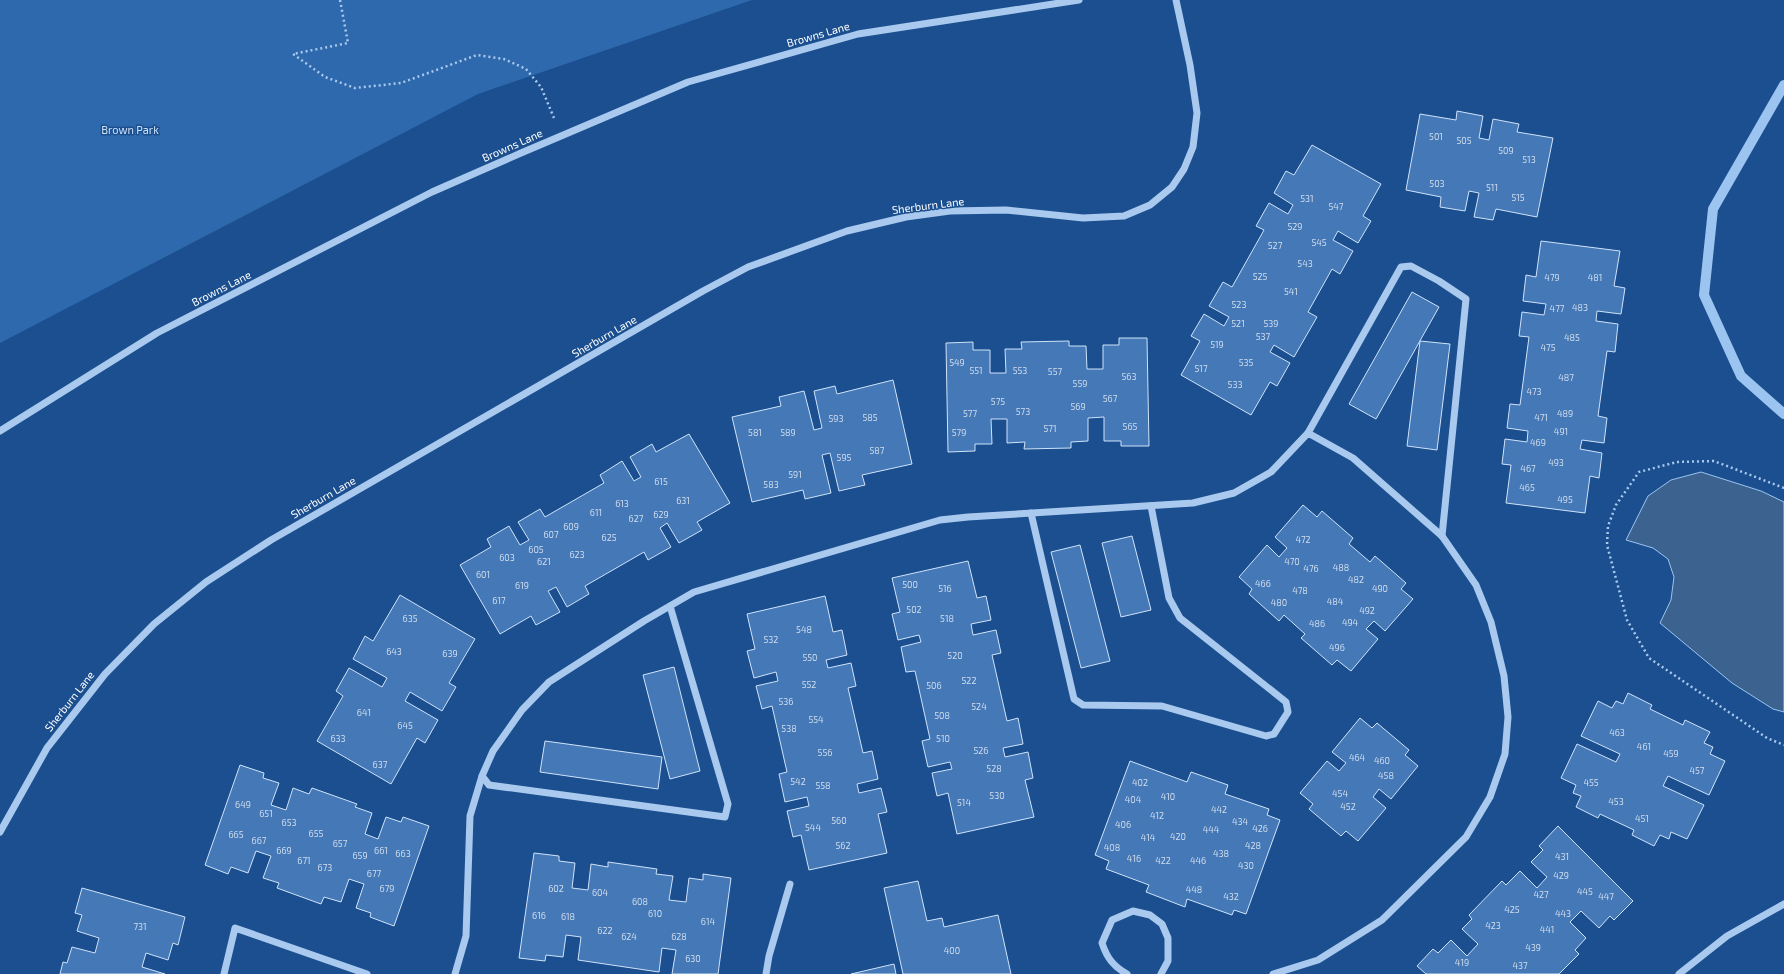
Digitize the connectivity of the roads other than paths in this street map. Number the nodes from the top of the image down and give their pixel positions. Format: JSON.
{"nodes":[{"id":1,"x":1079,"y":0,"type":"edge"},
{"id":2,"x":1176,"y":0,"type":"edge"},
{"id":3,"x":0,"y":431,"type":"edge"},
{"id":4,"x":1308,"y":433,"type":"junction"},
{"id":5,"x":1151,"y":506,"type":"junction"},
{"id":6,"x":1031,"y":513,"type":"junction"},
{"id":7,"x":1442,"y":536,"type":"junction"},
{"id":8,"x":670,"y":606,"type":"junction"},
{"id":9,"x":482,"y":776,"type":"junction"},
{"id":10,"x":0,"y":832,"type":"edge"},
{"id":11,"x":790,"y":884,"type":"dead end"},
{"id":12,"x":1784,"y":904,"type":"edge"},
{"id":13,"x":224,"y":974,"type":"edge"},
{"id":14,"x":367,"y":974,"type":"edge"},
{"id":15,"x":455,"y":974,"type":"edge"},
{"id":16,"x":766,"y":974,"type":"edge"},
{"id":17,"x":1126,"y":974,"type":"edge"},
{"id":18,"x":1161,"y":974,"type":"edge"},
{"id":19,"x":1273,"y":974,"type":"edge"},
{"id":20,"x":1679,"y":974,"type":"edge"}],
"edges":[{"from":1,"to":3,"type":"street","name":"Browns Lane"},
{"from":2,"to":10,"type":"street","name":"Sherburn Lane"},
{"from":4,"to":5,"type":"street"},
{"from":4,"to":7,"type":"street"},
{"from":4,"to":7,"type":"street"},
{"from":5,"to":6,"type":"street"},
{"from":5,"to":6,"type":"street"},
{"from":6,"to":8,"type":"street"},
{"from":7,"to":19,"type":"street"},
{"from":8,"to":9,"type":"street"},
{"from":8,"to":9,"type":"street"},
{"from":9,"to":15,"type":"street"},
{"from":11,"to":16,"type":"street"},
{"from":12,"to":20,"type":"street"},
{"from":13,"to":14,"type":"street"},
{"from":17,"to":18,"type":"street"}]}
